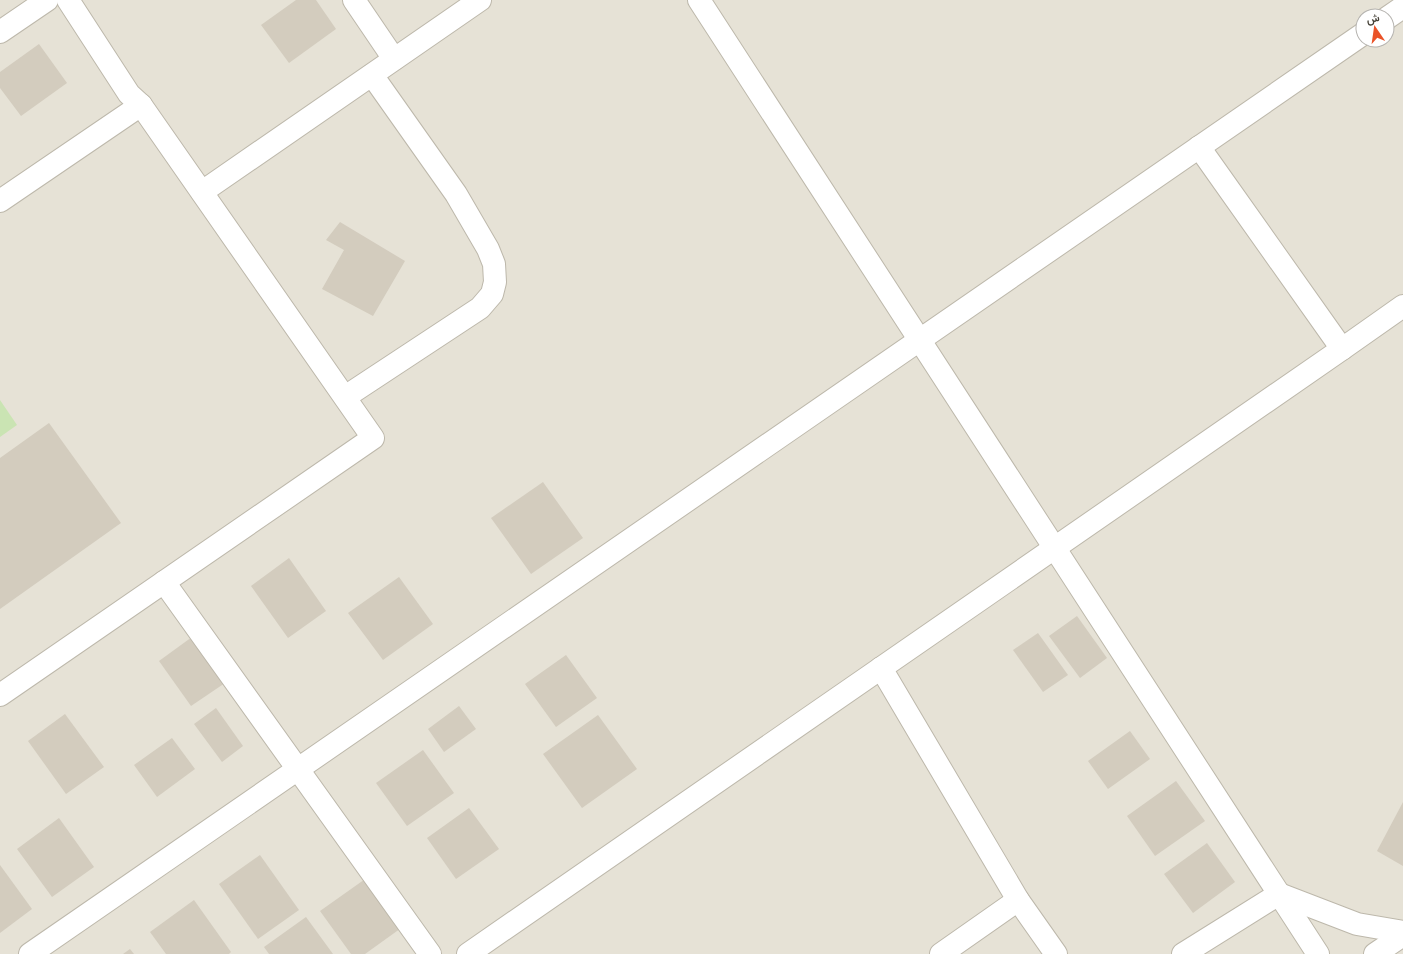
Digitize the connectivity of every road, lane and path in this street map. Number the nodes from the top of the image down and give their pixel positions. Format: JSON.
{"nodes":[{"id":1,"x":47,"y":0,"type":"edge"},
{"id":2,"x":68,"y":0,"type":"edge"},
{"id":3,"x":354,"y":0,"type":"edge"},
{"id":4,"x":480,"y":0,"type":"edge"},
{"id":5,"x":699,"y":0,"type":"edge"},
{"id":6,"x":0,"y":32,"type":"edge"},
{"id":7,"x":1355,"y":40,"type":"edge"},
{"id":8,"x":394,"y":59,"type":"junction"},
{"id":9,"x":372,"y":75,"type":"junction"},
{"id":10,"x":141,"y":105,"type":"junction"},
{"id":11,"x":1200,"y":147,"type":"junction"},
{"id":12,"x":202,"y":192,"type":"junction"},
{"id":13,"x":0,"y":201,"type":"edge"},
{"id":14,"x":1403,"y":306,"type":"edge"},
{"id":15,"x":920,"y":340,"type":"junction"},
{"id":16,"x":1342,"y":350,"type":"junction"},
{"id":17,"x":345,"y":397,"type":"junction"},
{"id":18,"x":1055,"y":548,"type":"junction"},
{"id":19,"x":164,"y":582,"type":"junction"},
{"id":20,"x":882,"y":668,"type":"junction"},
{"id":21,"x":0,"y":695,"type":"edge"},
{"id":22,"x":298,"y":769,"type":"junction"},
{"id":23,"x":1279,"y":894,"type":"junction"},
{"id":24,"x":1018,"y":900,"type":"junction"},
{"id":25,"x":1403,"y":932,"type":"edge"},
{"id":26,"x":1403,"y":937,"type":"edge"},
{"id":27,"x":30,"y":954,"type":"edge"},
{"id":28,"x":430,"y":954,"type":"edge"},
{"id":29,"x":468,"y":954,"type":"edge"},
{"id":30,"x":941,"y":954,"type":"edge"},
{"id":31,"x":1056,"y":954,"type":"edge"},
{"id":32,"x":1183,"y":954,"type":"edge"},
{"id":33,"x":1318,"y":954,"type":"edge"},
{"id":34,"x":1375,"y":954,"type":"edge"},
{"id":35,"x":1392,"y":954,"type":"edge"}],
"edges":[{"from":1,"to":6,"type":"street"},
{"from":2,"to":10,"type":"street"},
{"from":3,"to":8,"type":"street"},
{"from":4,"to":8,"type":"street"},
{"from":5,"to":15,"type":"street"},
{"from":7,"to":11,"type":"street"},
{"from":8,"to":9,"type":"street"},
{"from":9,"to":12,"type":"street"},
{"from":9,"to":17,"type":"street"},
{"from":10,"to":12,"type":"street"},
{"from":10,"to":13,"type":"street"},
{"from":11,"to":15,"type":"street"},
{"from":11,"to":16,"type":"street"},
{"from":12,"to":17,"type":"street"},
{"from":14,"to":16,"type":"street"},
{"from":15,"to":18,"type":"street"},
{"from":15,"to":22,"type":"street"},
{"from":16,"to":18,"type":"street"},
{"from":17,"to":19,"type":"street"},
{"from":18,"to":20,"type":"street"},
{"from":18,"to":23,"type":"street"},
{"from":19,"to":21,"type":"street"},
{"from":19,"to":22,"type":"street"},
{"from":20,"to":24,"type":"street"},
{"from":20,"to":29,"type":"street"},
{"from":22,"to":27,"type":"street"},
{"from":22,"to":28,"type":"street"},
{"from":23,"to":25,"type":"street"},
{"from":23,"to":32,"type":"street"},
{"from":23,"to":33,"type":"street"},
{"from":24,"to":30,"type":"street"},
{"from":24,"to":31,"type":"street"},
{"from":26,"to":34,"type":"street"},
{"from":26,"to":35,"type":"street"}]}
